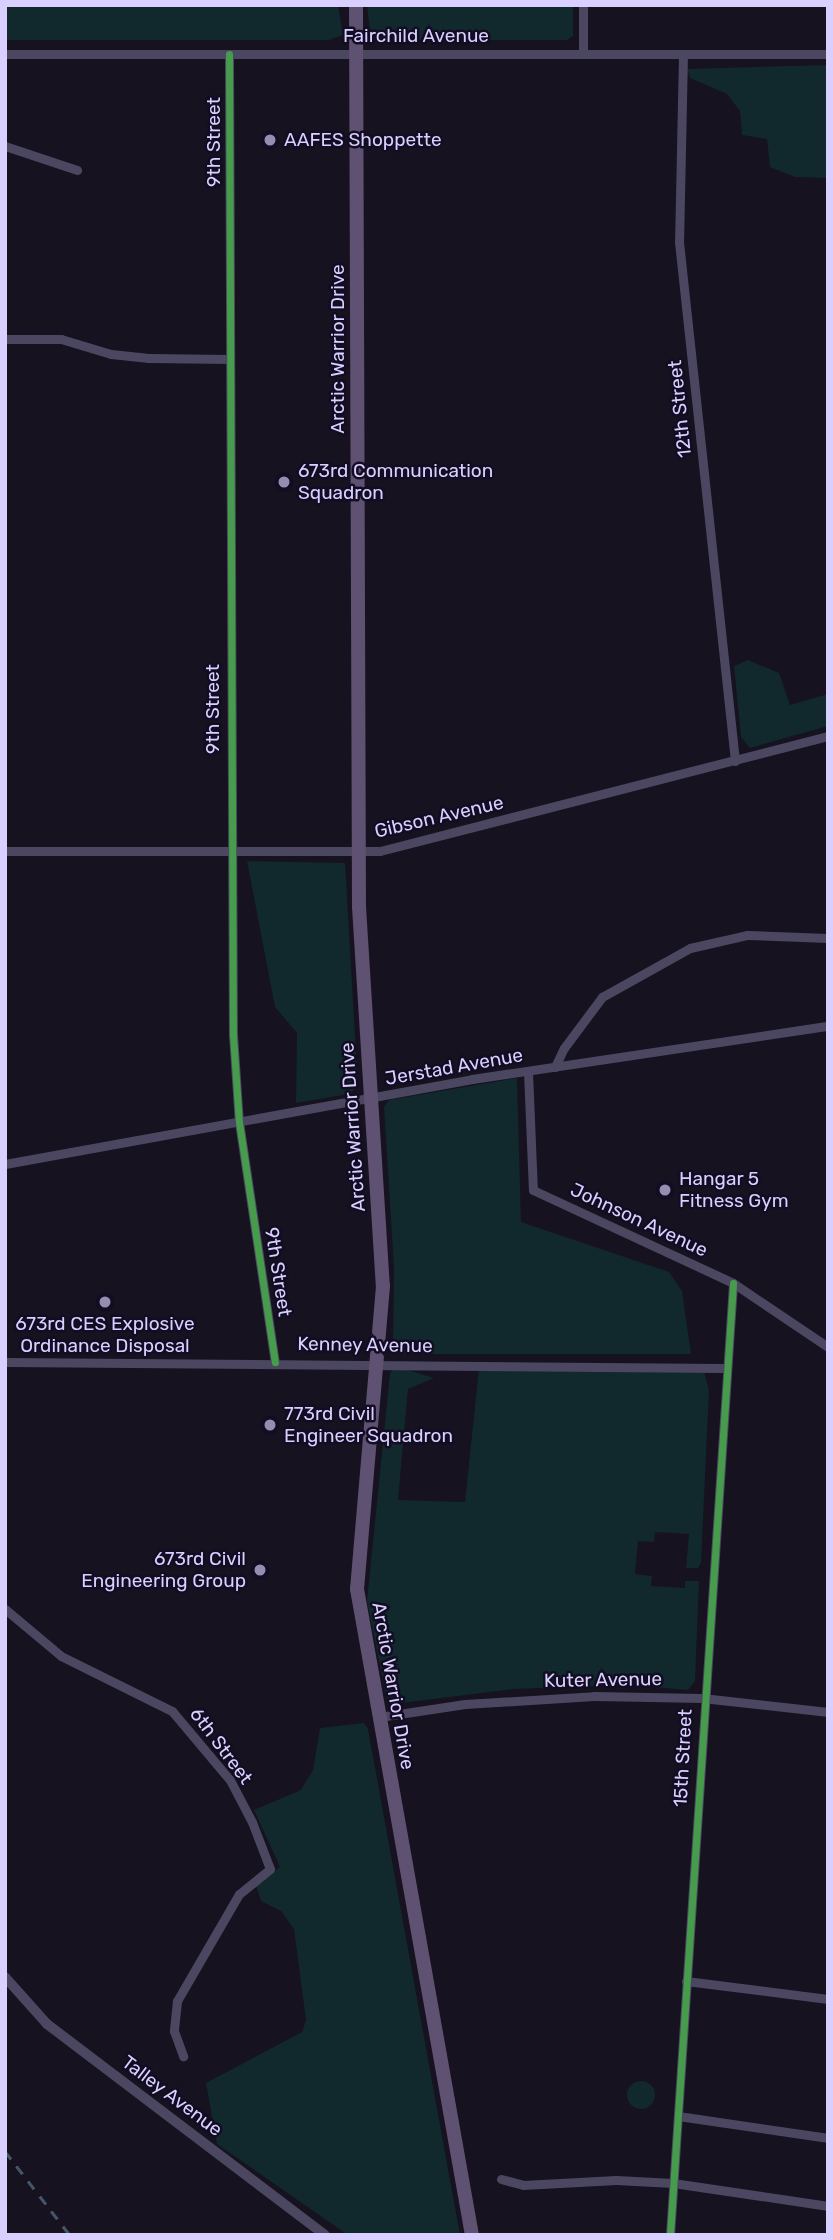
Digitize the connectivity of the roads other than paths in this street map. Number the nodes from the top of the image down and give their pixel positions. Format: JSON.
{"nodes":[{"id":1,"x":356,"y":5,"type":"edge"},
{"id":2,"x":583,"y":5,"type":"edge"},
{"id":3,"x":583,"y":52,"type":"junction"},
{"id":4,"x":5,"y":54,"type":"edge"},
{"id":5,"x":229,"y":54,"type":"junction"},
{"id":6,"x":358,"y":54,"type":"junction"},
{"id":7,"x":683,"y":54,"type":"junction"},
{"id":8,"x":828,"y":54,"type":"edge"},
{"id":9,"x":5,"y":146,"type":"edge"},
{"id":10,"x":77,"y":170,"type":"dead end"},
{"id":11,"x":5,"y":339,"type":"edge"},
{"id":12,"x":229,"y":359,"type":"junction"},
{"id":13,"x":828,"y":736,"type":"edge"},
{"id":14,"x":735,"y":761,"type":"junction"},
{"id":15,"x":229,"y":850,"type":"junction"},
{"id":16,"x":359,"y":850,"type":"junction"},
{"id":17,"x":5,"y":851,"type":"edge"},
{"id":18,"x":828,"y":938,"type":"edge"},
{"id":19,"x":828,"y":1026,"type":"edge"},
{"id":20,"x":555,"y":1067,"type":"junction"},
{"id":21,"x":528,"y":1072,"type":"junction"},
{"id":22,"x":369,"y":1102,"type":"junction"},
{"id":23,"x":239,"y":1122,"type":"junction"},
{"id":24,"x":5,"y":1164,"type":"edge"},
{"id":25,"x":733,"y":1283,"type":"junction"},
{"id":26,"x":828,"y":1347,"type":"edge"},
{"id":27,"x":5,"y":1362,"type":"edge"},
{"id":28,"x":275,"y":1362,"type":"junction"},
{"id":29,"x":379,"y":1362,"type":"junction"},
{"id":30,"x":724,"y":1368,"type":"junction"},
{"id":31,"x":5,"y":1609,"type":"edge"},
{"id":32,"x":702,"y":1698,"type":"junction"},
{"id":33,"x":828,"y":1712,"type":"edge"},
{"id":34,"x":379,"y":1717,"type":"junction"},
{"id":35,"x":5,"y":1977,"type":"edge"},
{"id":36,"x":686,"y":1981,"type":"junction"},
{"id":37,"x":828,"y":1999,"type":"edge"},
{"id":38,"x":183,"y":2056,"type":"dead end"},
{"id":39,"x":678,"y":2116,"type":"junction"},
{"id":40,"x":828,"y":2138,"type":"edge"},
{"id":41,"x":501,"y":2179,"type":"dead end"},
{"id":42,"x":673,"y":2183,"type":"junction"},
{"id":43,"x":828,"y":2206,"type":"edge"},
{"id":44,"x":325,"y":2235,"type":"edge"},
{"id":45,"x":472,"y":2235,"type":"edge"},
{"id":46,"x":670,"y":2235,"type":"edge"}],
"edges":[{"from":1,"to":6,"type":"main road","name":"Arctic Warrior Drive"},
{"from":2,"to":3,"type":"street"},
{"from":3,"to":6,"type":"street","name":"Fairchild Avenue"},
{"from":3,"to":7,"type":"street","name":"Fairchild Avenue"},
{"from":4,"to":5,"type":"street","name":"Fairchild Avenue"},
{"from":5,"to":6,"type":"street","name":"Fairchild Avenue"},
{"from":5,"to":12,"type":"street","name":"9th Street"},
{"from":6,"to":16,"type":"main road","name":"Arctic Warrior Drive"},
{"from":7,"to":8,"type":"street","name":"Fairchild Avenue"},
{"from":7,"to":14,"type":"street","name":"12th Street"},
{"from":9,"to":10,"type":"street"},
{"from":11,"to":12,"type":"street"},
{"from":12,"to":15,"type":"street","name":"9th Street"},
{"from":13,"to":14,"type":"street","name":"Gibson Avenue"},
{"from":14,"to":16,"type":"street","name":"Gibson Avenue"},
{"from":15,"to":16,"type":"street","name":"Gibson Avenue"},
{"from":15,"to":17,"type":"street","name":"Gibson Avenue"},
{"from":15,"to":23,"type":"street","name":"9th Street"},
{"from":16,"to":22,"type":"main road","name":"Arctic Warrior Drive"},
{"from":18,"to":20,"type":"street"},
{"from":19,"to":20,"type":"street","name":"Jerstad Avenue"},
{"from":20,"to":21,"type":"street","name":"Jerstad Avenue"},
{"from":21,"to":22,"type":"street","name":"Jerstad Avenue"},
{"from":21,"to":25,"type":"street","name":"Johnson Avenue"},
{"from":22,"to":23,"type":"street","name":"Jerstad Avenue"},
{"from":22,"to":29,"type":"main road","name":"Arctic Warrior Drive"},
{"from":23,"to":24,"type":"street","name":"Jerstad Avenue"},
{"from":23,"to":28,"type":"street","name":"9th Street"},
{"from":25,"to":26,"type":"street","name":"Johnson Avenue"},
{"from":25,"to":30,"type":"street","name":"15th Street"},
{"from":27,"to":28,"type":"street","name":"Kenney Avenue"},
{"from":28,"to":29,"type":"street","name":"Kenney Avenue"},
{"from":29,"to":30,"type":"street","name":"Kenney Avenue"},
{"from":29,"to":34,"type":"main road","name":"Arctic Warrior Drive"},
{"from":30,"to":32,"type":"street","name":"15th Street"},
{"from":31,"to":38,"type":"street","name":"6th Street"},
{"from":32,"to":33,"type":"street","name":"Kuter Avenue"},
{"from":32,"to":34,"type":"street","name":"Kuter Avenue"},
{"from":32,"to":36,"type":"street","name":"15th Street"},
{"from":34,"to":45,"type":"main road","name":"Arctic Warrior Drive"},
{"from":35,"to":44,"type":"street","name":"Talley Avenue"},
{"from":36,"to":37,"type":"street"},
{"from":36,"to":39,"type":"street","name":"15th Street"},
{"from":39,"to":40,"type":"street"},
{"from":39,"to":42,"type":"street","name":"15th Street"},
{"from":41,"to":42,"type":"street"},
{"from":42,"to":43,"type":"street"},
{"from":42,"to":46,"type":"street","name":"15th Street"}]}
